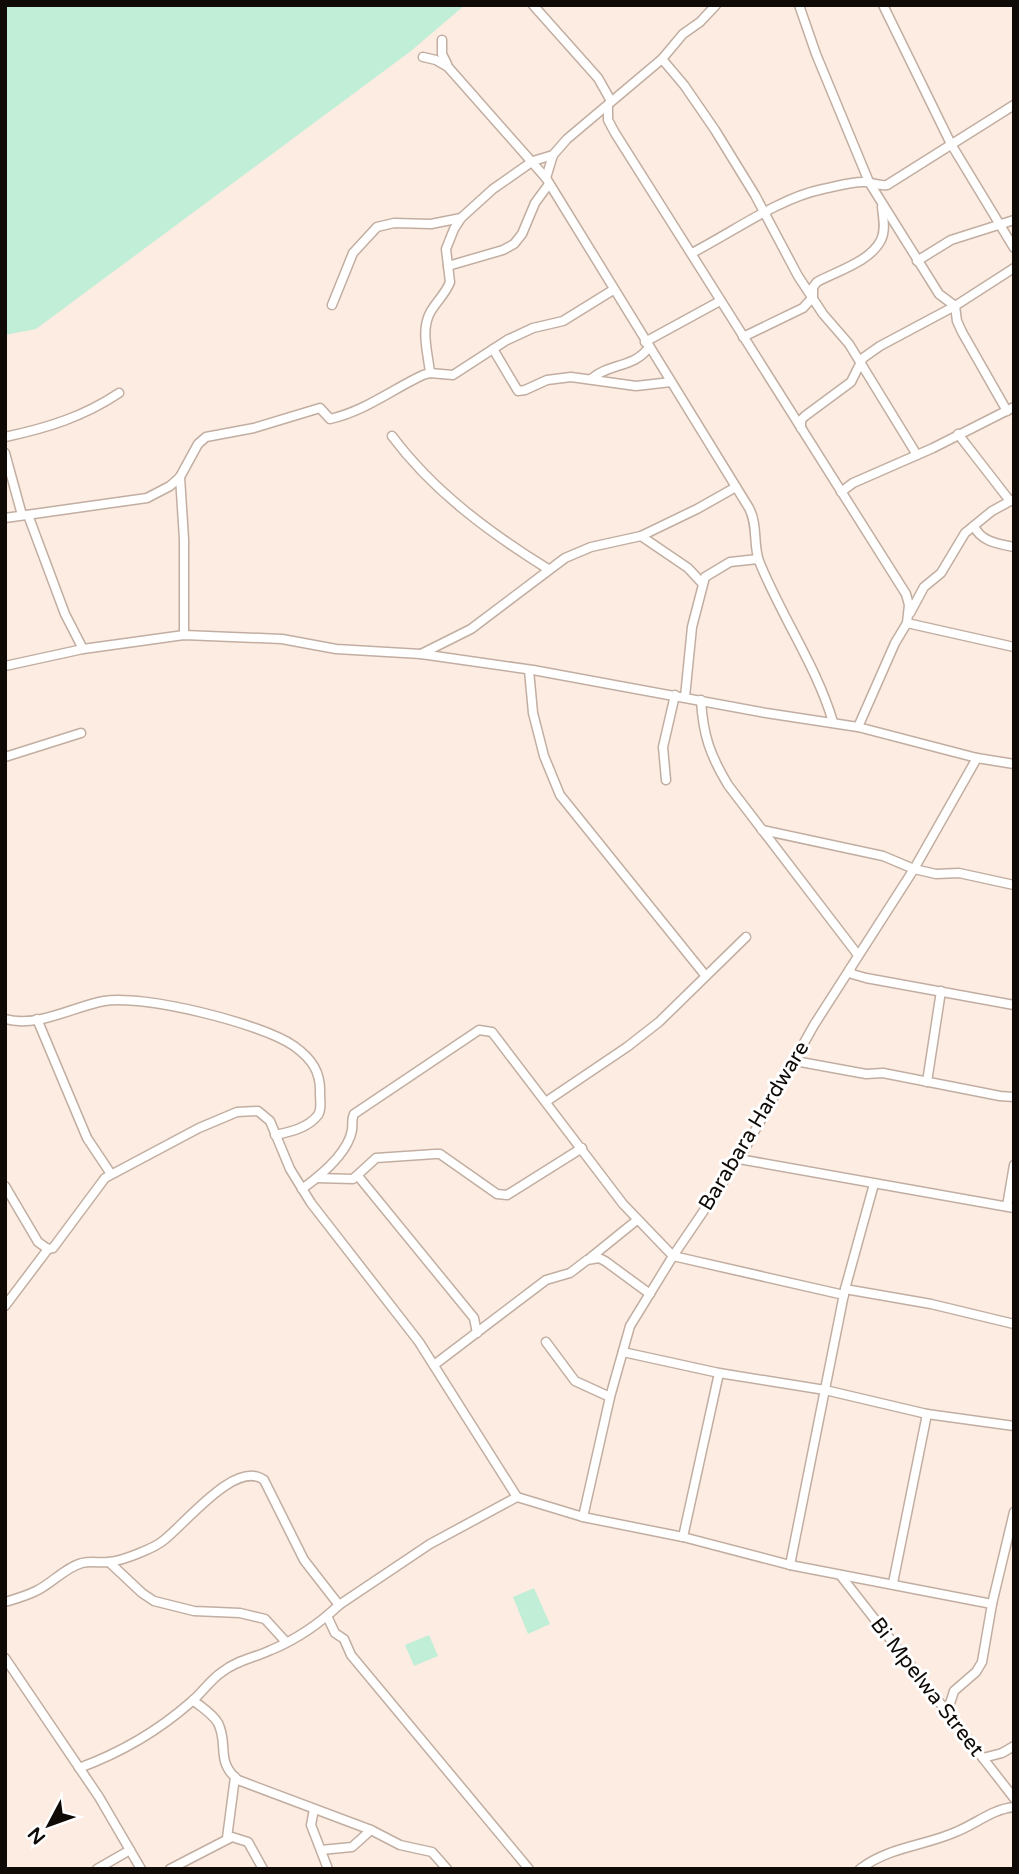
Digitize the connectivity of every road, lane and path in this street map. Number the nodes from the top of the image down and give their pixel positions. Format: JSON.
{"nodes":[{"id":1,"x":533,"y":5,"type":"edge"},
{"id":2,"x":716,"y":5,"type":"edge"},
{"id":3,"x":799,"y":5,"type":"edge"},
{"id":4,"x":883,"y":5,"type":"edge"},
{"id":5,"x":442,"y":40,"type":"dead end"},
{"id":6,"x":423,"y":57,"type":"dead end"},
{"id":7,"x":662,"y":59,"type":"junction"},
{"id":8,"x":448,"y":67,"type":"junction"},
{"id":9,"x":610,"y":104,"type":"junction"},
{"id":10,"x":1014,"y":105,"type":"edge"},
{"id":11,"x":592,"y":120,"type":"junction"},
{"id":12,"x":610,"y":124,"type":"junction"},
{"id":13,"x":951,"y":144,"type":"junction"},
{"id":14,"x":553,"y":155,"type":"junction"},
{"id":15,"x":533,"y":161,"type":"junction"},
{"id":16,"x":547,"y":181,"type":"junction"},
{"id":17,"x":869,"y":182,"type":"junction"},
{"id":18,"x":881,"y":204,"type":"junction"},
{"id":19,"x":764,"y":214,"type":"junction"},
{"id":20,"x":461,"y":218,"type":"junction"},
{"id":21,"x":1014,"y":220,"type":"edge"},
{"id":22,"x":1001,"y":226,"type":"junction"},
{"id":23,"x":1014,"y":248,"type":"edge"},
{"id":24,"x":692,"y":253,"type":"junction"},
{"id":25,"x":917,"y":261,"type":"junction"},
{"id":26,"x":448,"y":266,"type":"junction"},
{"id":27,"x":1014,"y":268,"type":"edge"},
{"id":28,"x":613,"y":290,"type":"junction"},
{"id":29,"x":813,"y":297,"type":"junction"},
{"id":30,"x":720,"y":302,"type":"junction"},
{"id":31,"x":332,"y":305,"type":"dead end"},
{"id":32,"x":954,"y":306,"type":"junction"},
{"id":33,"x":743,"y":337,"type":"junction"},
{"id":34,"x":647,"y":344,"type":"junction"},
{"id":35,"x":493,"y":349,"type":"junction"},
{"id":36,"x":861,"y":364,"type":"junction"},
{"id":37,"x":430,"y":373,"type":"junction"},
{"id":38,"x":591,"y":379,"type":"junction"},
{"id":39,"x":671,"y":382,"type":"junction"},
{"id":40,"x":119,"y":393,"type":"dead end"},
{"id":41,"x":1010,"y":409,"type":"edge"},
{"id":42,"x":801,"y":430,"type":"junction"},
{"id":43,"x":958,"y":434,"type":"junction"},
{"id":44,"x":391,"y":436,"type":"dead end"},
{"id":45,"x":5,"y":437,"type":"edge"},
{"id":46,"x":5,"y":453,"type":"edge"},
{"id":47,"x":917,"y":455,"type":"junction"},
{"id":48,"x":180,"y":477,"type":"junction"},
{"id":49,"x":736,"y":486,"type":"junction"},
{"id":50,"x":841,"y":492,"type":"junction"},
{"id":51,"x":1012,"y":500,"type":"edge"},
{"id":52,"x":25,"y":515,"type":"junction"},
{"id":53,"x":5,"y":518,"type":"edge"},
{"id":54,"x":974,"y":526,"type":"junction"},
{"id":55,"x":641,"y":536,"type":"junction"},
{"id":56,"x":1014,"y":547,"type":"edge"},
{"id":57,"x":758,"y":559,"type":"junction"},
{"id":58,"x":548,"y":569,"type":"junction"},
{"id":59,"x":702,"y":583,"type":"junction"},
{"id":60,"x":908,"y":619,"type":"junction"},
{"id":61,"x":184,"y":635,"type":"junction"},
{"id":62,"x":1014,"y":646,"type":"edge"},
{"id":63,"x":83,"y":649,"type":"junction"},
{"id":64,"x":421,"y":654,"type":"junction"},
{"id":65,"x":5,"y":666,"type":"edge"},
{"id":66,"x":529,"y":670,"type":"junction"},
{"id":67,"x":675,"y":695,"type":"junction"},
{"id":68,"x":685,"y":697,"type":"junction"},
{"id":69,"x":701,"y":700,"type":"junction"},
{"id":70,"x":833,"y":722,"type":"junction"},
{"id":71,"x":858,"y":727,"type":"junction"},
{"id":72,"x":82,"y":733,"type":"dead end"},
{"id":73,"x":5,"y":757,"type":"edge"},
{"id":74,"x":977,"y":758,"type":"junction"},
{"id":75,"x":1014,"y":764,"type":"edge"},
{"id":76,"x":666,"y":780,"type":"dead end"},
{"id":77,"x":762,"y":830,"type":"junction"},
{"id":78,"x":914,"y":869,"type":"junction"},
{"id":79,"x":1014,"y":885,"type":"edge"},
{"id":80,"x":746,"y":937,"type":"dead end"},
{"id":81,"x":858,"y":955,"type":"junction"},
{"id":82,"x":850,"y":968,"type":"junction"},
{"id":83,"x":705,"y":975,"type":"junction"},
{"id":84,"x":941,"y":991,"type":"junction"},
{"id":85,"x":1014,"y":1004,"type":"edge"},
{"id":86,"x":5,"y":1019,"type":"edge"},
{"id":87,"x":37,"y":1019,"type":"junction"},
{"id":88,"x":795,"y":1061,"type":"junction"},
{"id":89,"x":927,"y":1082,"type":"junction"},
{"id":90,"x":1014,"y":1097,"type":"edge"},
{"id":91,"x":547,"y":1101,"type":"junction"},
{"id":92,"x":275,"y":1135,"type":"junction"},
{"id":93,"x":582,"y":1147,"type":"junction"},
{"id":94,"x":738,"y":1159,"type":"junction"},
{"id":95,"x":1014,"y":1165,"type":"edge"},
{"id":96,"x":111,"y":1174,"type":"junction"},
{"id":97,"x":358,"y":1176,"type":"junction"},
{"id":98,"x":317,"y":1178,"type":"junction"},
{"id":99,"x":874,"y":1184,"type":"junction"},
{"id":100,"x":5,"y":1186,"type":"edge"},
{"id":101,"x":302,"y":1189,"type":"junction"},
{"id":102,"x":1010,"y":1207,"type":"edge"},
{"id":103,"x":637,"y":1220,"type":"junction"},
{"id":104,"x":48,"y":1249,"type":"junction"},
{"id":105,"x":673,"y":1256,"type":"junction"},
{"id":106,"x":587,"y":1260,"type":"junction"},
{"id":107,"x":845,"y":1292,"type":"junction"},
{"id":108,"x":650,"y":1294,"type":"junction"},
{"id":109,"x":5,"y":1306,"type":"edge"},
{"id":110,"x":1014,"y":1324,"type":"edge"},
{"id":111,"x":477,"y":1333,"type":"junction"},
{"id":112,"x":546,"y":1342,"type":"dead end"},
{"id":113,"x":623,"y":1352,"type":"junction"},
{"id":114,"x":434,"y":1365,"type":"junction"},
{"id":115,"x":719,"y":1373,"type":"junction"},
{"id":116,"x":825,"y":1390,"type":"junction"},
{"id":117,"x":610,"y":1396,"type":"junction"},
{"id":118,"x":927,"y":1414,"type":"junction"},
{"id":119,"x":1014,"y":1424,"type":"edge"},
{"id":120,"x":517,"y":1497,"type":"junction"},
{"id":121,"x":1014,"y":1512,"type":"edge"},
{"id":122,"x":583,"y":1517,"type":"junction"},
{"id":123,"x":1011,"y":1537,"type":"edge"},
{"id":124,"x":683,"y":1538,"type":"junction"},
{"id":125,"x":108,"y":1562,"type":"junction"},
{"id":126,"x":790,"y":1565,"type":"junction"},
{"id":127,"x":841,"y":1576,"type":"junction"},
{"id":128,"x":893,"y":1583,"type":"junction"},
{"id":129,"x":5,"y":1602,"type":"edge"},
{"id":130,"x":992,"y":1604,"type":"junction"},
{"id":131,"x":339,"y":1605,"type":"junction"},
{"id":132,"x":327,"y":1616,"type":"junction"},
{"id":133,"x":286,"y":1642,"type":"junction"},
{"id":134,"x":5,"y":1658,"type":"edge"},
{"id":135,"x":193,"y":1700,"type":"junction"},
{"id":136,"x":947,"y":1713,"type":"junction"},
{"id":137,"x":1014,"y":1746,"type":"edge"},
{"id":138,"x":983,"y":1758,"type":"junction"},
{"id":139,"x":79,"y":1769,"type":"junction"},
{"id":140,"x":235,"y":1777,"type":"junction"},
{"id":141,"x":1014,"y":1798,"type":"edge"},
{"id":142,"x":1014,"y":1807,"type":"edge"},
{"id":143,"x":314,"y":1810,"type":"junction"},
{"id":144,"x":371,"y":1830,"type":"junction"},
{"id":145,"x":227,"y":1838,"type":"junction"},
{"id":146,"x":130,"y":1850,"type":"junction"},
{"id":147,"x":321,"y":1850,"type":"junction"},
{"id":148,"x":526,"y":1868,"type":"edge"},
{"id":149,"x":97,"y":1869,"type":"edge"},
{"id":150,"x":141,"y":1869,"type":"edge"},
{"id":151,"x":170,"y":1869,"type":"edge"},
{"id":152,"x":263,"y":1869,"type":"edge"},
{"id":153,"x":328,"y":1869,"type":"edge"},
{"id":154,"x":447,"y":1869,"type":"edge"},
{"id":155,"x":860,"y":1869,"type":"edge"}],
"edges":[{"from":1,"to":9,"type":"street"},
{"from":2,"to":7,"type":"street"},
{"from":3,"to":17,"type":"street"},
{"from":4,"to":13,"type":"street"},
{"from":5,"to":8,"type":"street"},
{"from":6,"to":8,"type":"street"},
{"from":7,"to":9,"type":"street"},
{"from":7,"to":19,"type":"street"},
{"from":8,"to":15,"type":"street"},
{"from":9,"to":11,"type":"street"},
{"from":9,"to":12,"type":"street"},
{"from":10,"to":13,"type":"street"},
{"from":11,"to":12,"type":"street"},
{"from":11,"to":14,"type":"street"},
{"from":12,"to":24,"type":"street"},
{"from":13,"to":17,"type":"street"},
{"from":13,"to":22,"type":"street"},
{"from":14,"to":15,"type":"street"},
{"from":14,"to":16,"type":"street"},
{"from":15,"to":16,"type":"street"},
{"from":15,"to":20,"type":"street"},
{"from":16,"to":26,"type":"street"},
{"from":16,"to":28,"type":"street"},
{"from":17,"to":18,"type":"street"},
{"from":17,"to":19,"type":"street"},
{"from":18,"to":25,"type":"street"},
{"from":18,"to":29,"type":"street"},
{"from":19,"to":24,"type":"street"},
{"from":19,"to":29,"type":"street"},
{"from":20,"to":26,"type":"street"},
{"from":20,"to":31,"type":"street"},
{"from":21,"to":22,"type":"street"},
{"from":22,"to":23,"type":"street"},
{"from":22,"to":25,"type":"street"},
{"from":24,"to":30,"type":"street"},
{"from":25,"to":32,"type":"street"},
{"from":26,"to":37,"type":"street"},
{"from":27,"to":32,"type":"street"},
{"from":28,"to":34,"type":"street"},
{"from":28,"to":35,"type":"street"},
{"from":29,"to":33,"type":"street"},
{"from":29,"to":36,"type":"street"},
{"from":30,"to":33,"type":"street"},
{"from":30,"to":34,"type":"street"},
{"from":32,"to":36,"type":"street"},
{"from":32,"to":41,"type":"street"},
{"from":33,"to":42,"type":"street"},
{"from":34,"to":38,"type":"street"},
{"from":34,"to":39,"type":"street"},
{"from":35,"to":37,"type":"street"},
{"from":35,"to":38,"type":"street"},
{"from":36,"to":42,"type":"street"},
{"from":36,"to":47,"type":"street"},
{"from":37,"to":48,"type":"street"},
{"from":38,"to":39,"type":"street"},
{"from":39,"to":49,"type":"street"},
{"from":40,"to":45,"type":"street"},
{"from":41,"to":43,"type":"street"},
{"from":42,"to":50,"type":"street"},
{"from":43,"to":47,"type":"street"},
{"from":43,"to":51,"type":"street"},
{"from":44,"to":58,"type":"street"},
{"from":46,"to":52,"type":"street"},
{"from":47,"to":50,"type":"street"},
{"from":48,"to":52,"type":"street"},
{"from":48,"to":61,"type":"street"},
{"from":49,"to":55,"type":"street"},
{"from":49,"to":57,"type":"street"},
{"from":50,"to":60,"type":"street"},
{"from":51,"to":54,"type":"street"},
{"from":52,"to":53,"type":"street"},
{"from":52,"to":63,"type":"street"},
{"from":54,"to":56,"type":"street"},
{"from":54,"to":60,"type":"street"},
{"from":55,"to":58,"type":"street"},
{"from":55,"to":59,"type":"street"},
{"from":57,"to":59,"type":"street"},
{"from":57,"to":70,"type":"street"},
{"from":58,"to":64,"type":"street"},
{"from":59,"to":68,"type":"street"},
{"from":60,"to":62,"type":"street"},
{"from":60,"to":71,"type":"street"},
{"from":61,"to":63,"type":"street"},
{"from":61,"to":64,"type":"street"},
{"from":63,"to":65,"type":"street"},
{"from":64,"to":66,"type":"street"},
{"from":66,"to":67,"type":"street"},
{"from":66,"to":83,"type":"street"},
{"from":67,"to":68,"type":"street"},
{"from":67,"to":76,"type":"street"},
{"from":68,"to":69,"type":"street"},
{"from":69,"to":70,"type":"street"},
{"from":69,"to":77,"type":"street"},
{"from":70,"to":71,"type":"street"},
{"from":71,"to":74,"type":"street"},
{"from":72,"to":73,"type":"street"},
{"from":74,"to":75,"type":"street"},
{"from":74,"to":78,"type":"street","name":"Barabara Hardware"},
{"from":77,"to":78,"type":"street"},
{"from":77,"to":81,"type":"street"},
{"from":78,"to":79,"type":"street"},
{"from":78,"to":81,"type":"street","name":"Barabara Hardware"},
{"from":80,"to":83,"type":"street"},
{"from":81,"to":82,"type":"street","name":"Barabara Hardware"},
{"from":82,"to":84,"type":"street"},
{"from":82,"to":88,"type":"street","name":"Barabara Hardware"},
{"from":83,"to":91,"type":"street"},
{"from":84,"to":85,"type":"street"},
{"from":84,"to":89,"type":"street"},
{"from":86,"to":87,"type":"street"},
{"from":87,"to":92,"type":"street"},
{"from":87,"to":96,"type":"street"},
{"from":88,"to":89,"type":"street"},
{"from":88,"to":94,"type":"street","name":"Barabara Hardware"},
{"from":89,"to":90,"type":"street"},
{"from":91,"to":93,"type":"street"},
{"from":91,"to":98,"type":"street"},
{"from":92,"to":96,"type":"street"},
{"from":92,"to":101,"type":"street"},
{"from":93,"to":97,"type":"street"},
{"from":93,"to":103,"type":"street"},
{"from":94,"to":99,"type":"street"},
{"from":94,"to":105,"type":"street","name":"Barabara Hardware"},
{"from":95,"to":102,"type":"street"},
{"from":96,"to":104,"type":"street"},
{"from":97,"to":98,"type":"street"},
{"from":97,"to":111,"type":"street"},
{"from":98,"to":101,"type":"street"},
{"from":99,"to":102,"type":"street"},
{"from":99,"to":107,"type":"street"},
{"from":100,"to":104,"type":"street"},
{"from":101,"to":114,"type":"street"},
{"from":103,"to":105,"type":"street"},
{"from":103,"to":106,"type":"street"},
{"from":104,"to":109,"type":"street"},
{"from":105,"to":107,"type":"street"},
{"from":105,"to":108,"type":"street","name":"Barabara Hardware"},
{"from":106,"to":108,"type":"street"},
{"from":106,"to":111,"type":"street"},
{"from":107,"to":110,"type":"street"},
{"from":107,"to":116,"type":"street"},
{"from":108,"to":113,"type":"street","name":"Barabara Hardware"},
{"from":111,"to":114,"type":"street"},
{"from":112,"to":117,"type":"street"},
{"from":113,"to":115,"type":"street"},
{"from":113,"to":117,"type":"street","name":"Barabara Hardware"},
{"from":114,"to":120,"type":"street"},
{"from":115,"to":116,"type":"street"},
{"from":115,"to":124,"type":"street"},
{"from":116,"to":118,"type":"street"},
{"from":116,"to":126,"type":"street"},
{"from":117,"to":122,"type":"street","name":"Barabara Hardware"},
{"from":118,"to":119,"type":"street"},
{"from":118,"to":128,"type":"street"},
{"from":120,"to":122,"type":"street"},
{"from":120,"to":131,"type":"street"},
{"from":121,"to":123,"type":"street"},
{"from":122,"to":124,"type":"street"},
{"from":123,"to":130,"type":"street"},
{"from":124,"to":126,"type":"street"},
{"from":125,"to":129,"type":"street"},
{"from":125,"to":131,"type":"street"},
{"from":125,"to":133,"type":"street"},
{"from":126,"to":127,"type":"street"},
{"from":127,"to":128,"type":"street"},
{"from":127,"to":136,"type":"street","name":"Bi Mpelwa Street"},
{"from":128,"to":130,"type":"street"},
{"from":130,"to":136,"type":"street"},
{"from":131,"to":132,"type":"street"},
{"from":132,"to":133,"type":"street"},
{"from":132,"to":148,"type":"street"},
{"from":133,"to":135,"type":"street"},
{"from":134,"to":139,"type":"street"},
{"from":135,"to":139,"type":"street"},
{"from":135,"to":140,"type":"street"},
{"from":136,"to":138,"type":"street","name":"Bi Mpelwa Street"},
{"from":137,"to":138,"type":"street"},
{"from":138,"to":141,"type":"street","name":"Bi Mpelwa Street"},
{"from":139,"to":146,"type":"street"},
{"from":140,"to":143,"type":"street"},
{"from":140,"to":145,"type":"street"},
{"from":142,"to":155,"type":"street"},
{"from":143,"to":144,"type":"street"},
{"from":143,"to":147,"type":"street"},
{"from":144,"to":147,"type":"street"},
{"from":144,"to":154,"type":"street"},
{"from":145,"to":151,"type":"street"},
{"from":145,"to":152,"type":"street"},
{"from":146,"to":149,"type":"street"},
{"from":146,"to":150,"type":"street"},
{"from":147,"to":153,"type":"street"}]}
